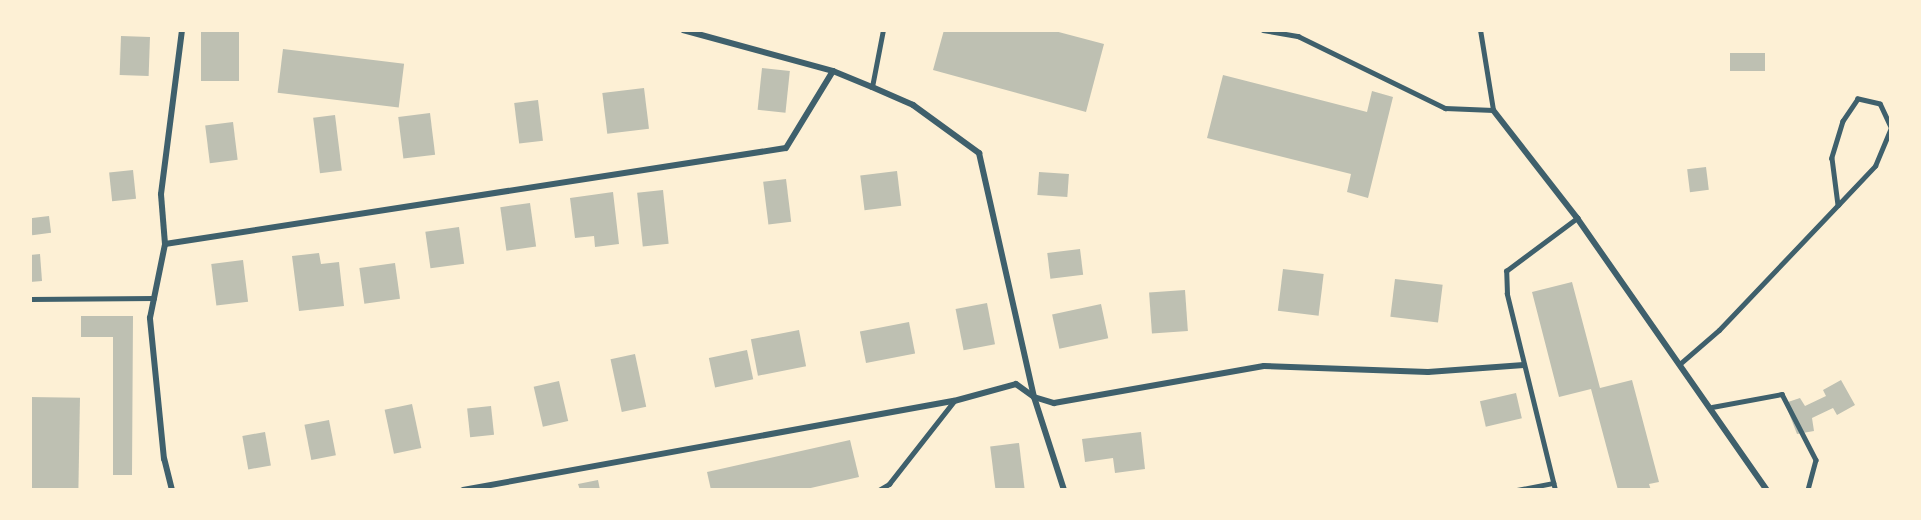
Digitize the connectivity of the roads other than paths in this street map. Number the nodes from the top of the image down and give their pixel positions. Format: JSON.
{"nodes":[{"id":1,"x":182,"y":30,"type":"edge"},
{"id":2,"x":683,"y":30,"type":"edge"},
{"id":3,"x":883,"y":30,"type":"edge"},
{"id":4,"x":1263,"y":30,"type":"edge"},
{"id":5,"x":1480,"y":30,"type":"edge"},
{"id":6,"x":833,"y":71,"type":"junction"},
{"id":7,"x":872,"y":87,"type":"junction"},
{"id":8,"x":1493,"y":110,"type":"junction"},
{"id":9,"x":1838,"y":205,"type":"junction"},
{"id":10,"x":1578,"y":218,"type":"junction"},
{"id":11,"x":165,"y":244,"type":"junction"},
{"id":12,"x":30,"y":298,"type":"edge"},
{"id":13,"x":154,"y":298,"type":"junction"},
{"id":14,"x":1681,"y":363,"type":"junction"},
{"id":15,"x":1524,"y":365,"type":"junction"},
{"id":16,"x":1034,"y":397,"type":"junction"},
{"id":17,"x":954,"y":401,"type":"junction"},
{"id":18,"x":1712,"y":407,"type":"junction"},
{"id":19,"x":1553,"y":483,"type":"junction"},
{"id":20,"x":495,"y":487,"type":"edge"},
{"id":21,"x":172,"y":490,"type":"edge"},
{"id":22,"x":463,"y":490,"type":"edge"},
{"id":23,"x":879,"y":490,"type":"edge"},
{"id":24,"x":1064,"y":490,"type":"edge"},
{"id":25,"x":1517,"y":490,"type":"edge"},
{"id":26,"x":1555,"y":490,"type":"edge"},
{"id":27,"x":1767,"y":490,"type":"edge"},
{"id":28,"x":1808,"y":490,"type":"edge"}],
"edges":[{"from":1,"to":11,"type":"street"},
{"from":2,"to":6,"type":"street"},
{"from":3,"to":7,"type":"lane"},
{"from":4,"to":8,"type":"lane"},
{"from":5,"to":8,"type":"lane"},
{"from":6,"to":7,"type":"street"},
{"from":6,"to":11,"type":"street"},
{"from":7,"to":16,"type":"street"},
{"from":8,"to":10,"type":"street"},
{"from":9,"to":9,"type":"lane"},
{"from":9,"to":14,"type":"lane"},
{"from":10,"to":14,"type":"street"},
{"from":10,"to":15,"type":"lane"},
{"from":11,"to":13,"type":"street"},
{"from":12,"to":13,"type":"lane"},
{"from":13,"to":21,"type":"street"},
{"from":14,"to":18,"type":"street"},
{"from":15,"to":16,"type":"street"},
{"from":15,"to":19,"type":"lane"},
{"from":16,"to":17,"type":"street"},
{"from":16,"to":24,"type":"street"},
{"from":17,"to":20,"type":"street"},
{"from":17,"to":23,"type":"lane"},
{"from":18,"to":27,"type":"street"},
{"from":18,"to":28,"type":"lane"},
{"from":19,"to":25,"type":"lane"},
{"from":19,"to":26,"type":"lane"},
{"from":20,"to":22,"type":"street"}]}
